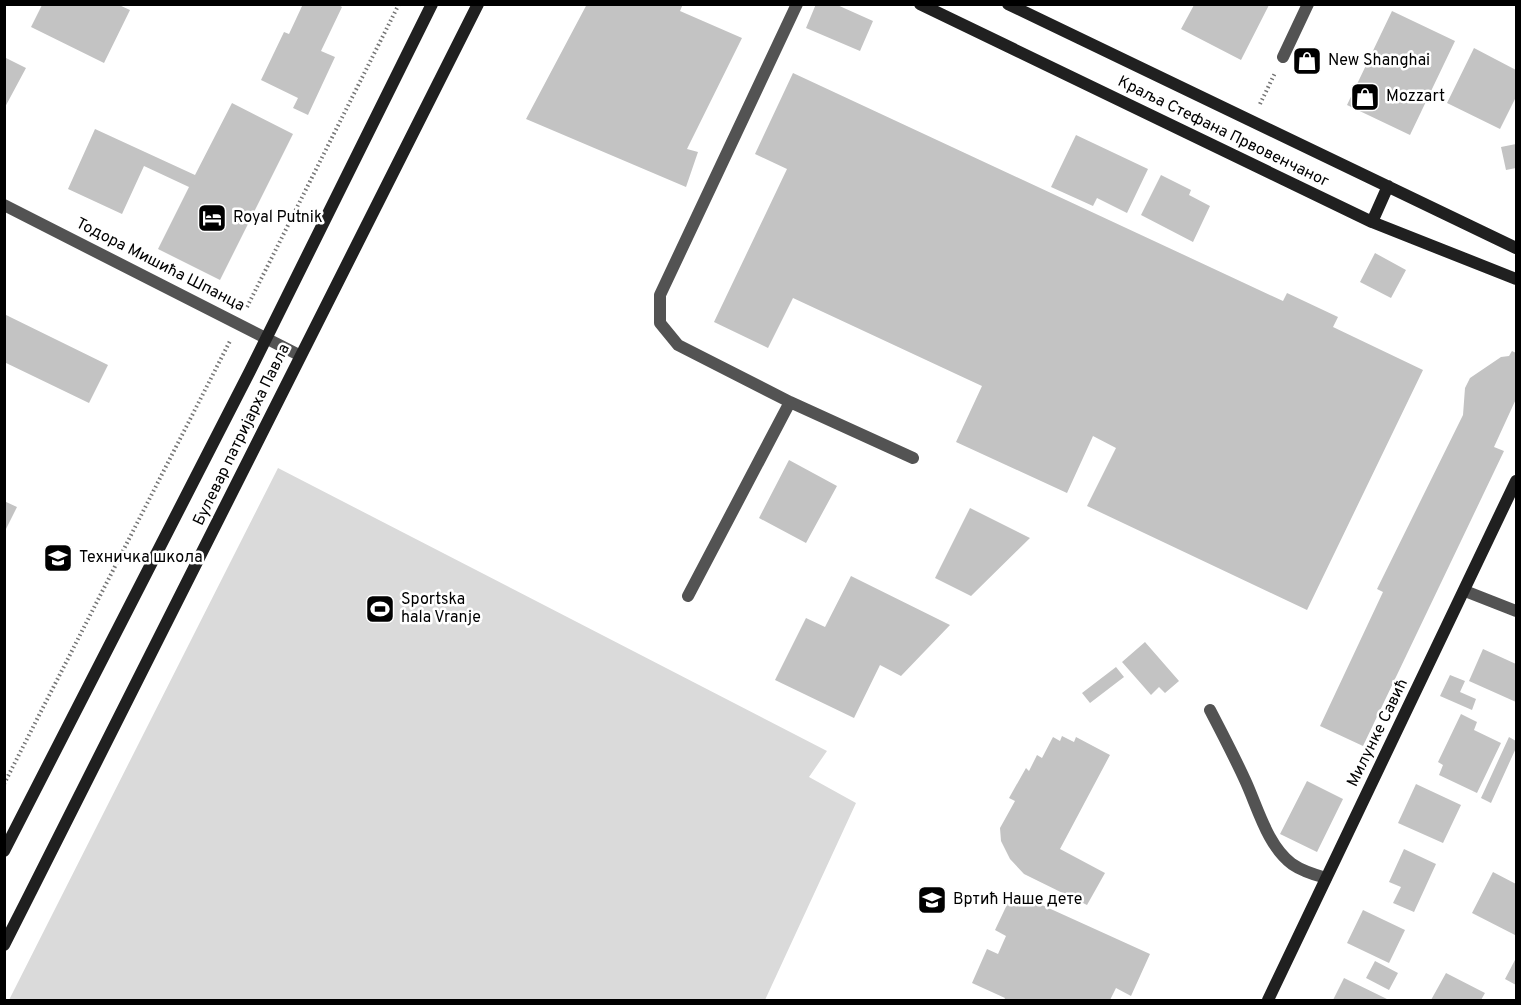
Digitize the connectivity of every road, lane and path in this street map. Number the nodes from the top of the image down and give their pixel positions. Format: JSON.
{"nodes":[{"id":1,"x":399,"y":4,"type":"edge"},
{"id":2,"x":432,"y":4,"type":"edge"},
{"id":3,"x":478,"y":4,"type":"edge"},
{"id":4,"x":797,"y":4,"type":"edge"},
{"id":5,"x":920,"y":4,"type":"edge"},
{"id":6,"x":1008,"y":4,"type":"edge"},
{"id":7,"x":1308,"y":4,"type":"edge"},
{"id":8,"x":1283,"y":57,"type":"joint"},
{"id":9,"x":1251,"y":121,"type":"junction"},
{"id":10,"x":1388,"y":186,"type":"junction"},
{"id":11,"x":4,"y":205,"type":"edge"},
{"id":12,"x":1372,"y":222,"type":"junction"},
{"id":13,"x":1516,"y":248,"type":"edge"},
{"id":14,"x":1516,"y":279,"type":"edge"},
{"id":15,"x":239,"y":323,"type":"junction"},
{"id":16,"x":267,"y":338,"type":"junction"},
{"id":17,"x":299,"y":355,"type":"junction"},
{"id":18,"x":790,"y":402,"type":"junction"},
{"id":19,"x":913,"y":458,"type":"dead end"},
{"id":20,"x":1516,"y":481,"type":"edge"},
{"id":21,"x":1465,"y":591,"type":"junction"},
{"id":22,"x":688,"y":596,"type":"dead end"},
{"id":23,"x":1516,"y":611,"type":"edge"},
{"id":24,"x":1210,"y":710,"type":"dead end"},
{"id":25,"x":4,"y":784,"type":"edge"},
{"id":26,"x":4,"y":851,"type":"edge"},
{"id":27,"x":1326,"y":878,"type":"junction"},
{"id":28,"x":4,"y":945,"type":"edge"},
{"id":29,"x":1268,"y":1000,"type":"edge"}],
"edges":[{"from":1,"to":15,"type":"path"},
{"from":2,"to":16,"type":"main road","name":"Булевар патријарха Павла"},
{"from":3,"to":17,"type":"main road","name":"Булевар патријарха Павла"},
{"from":4,"to":18,"type":"street"},
{"from":5,"to":12,"type":"main road","name":"Краља Стефана Првовенчаног"},
{"from":6,"to":9,"type":"main road","name":"Краља Стефана Првовенчаног"},
{"from":7,"to":8,"type":"street"},
{"from":8,"to":9,"type":"path"},
{"from":9,"to":10,"type":"main road","name":"Краља Стефана Првовенчаног"},
{"from":10,"to":12,"type":"main road"},
{"from":10,"to":13,"type":"main road","name":"Краља Стефана Првовенчаног"},
{"from":11,"to":15,"type":"street","name":"Тодора Мишића Шпанца"},
{"from":12,"to":14,"type":"main road","name":"Краља Стефана Првовенчаног"},
{"from":15,"to":16,"type":"street","name":"Тодора Мишића Шпанца"},
{"from":15,"to":25,"type":"path"},
{"from":16,"to":17,"type":"street","name":"Тодора Мишића Шпанца"},
{"from":16,"to":26,"type":"main road","name":"Булевар патријарха Павла"},
{"from":17,"to":28,"type":"main road","name":"Булевар патријарха Павла"},
{"from":18,"to":19,"type":"street"},
{"from":18,"to":22,"type":"street"},
{"from":20,"to":21,"type":"main road","name":"Милунке Савић"},
{"from":21,"to":23,"type":"street"},
{"from":21,"to":27,"type":"main road","name":"Милунке Савић"},
{"from":24,"to":27,"type":"street"},
{"from":27,"to":29,"type":"main road","name":"Милунке Савић"}]}
